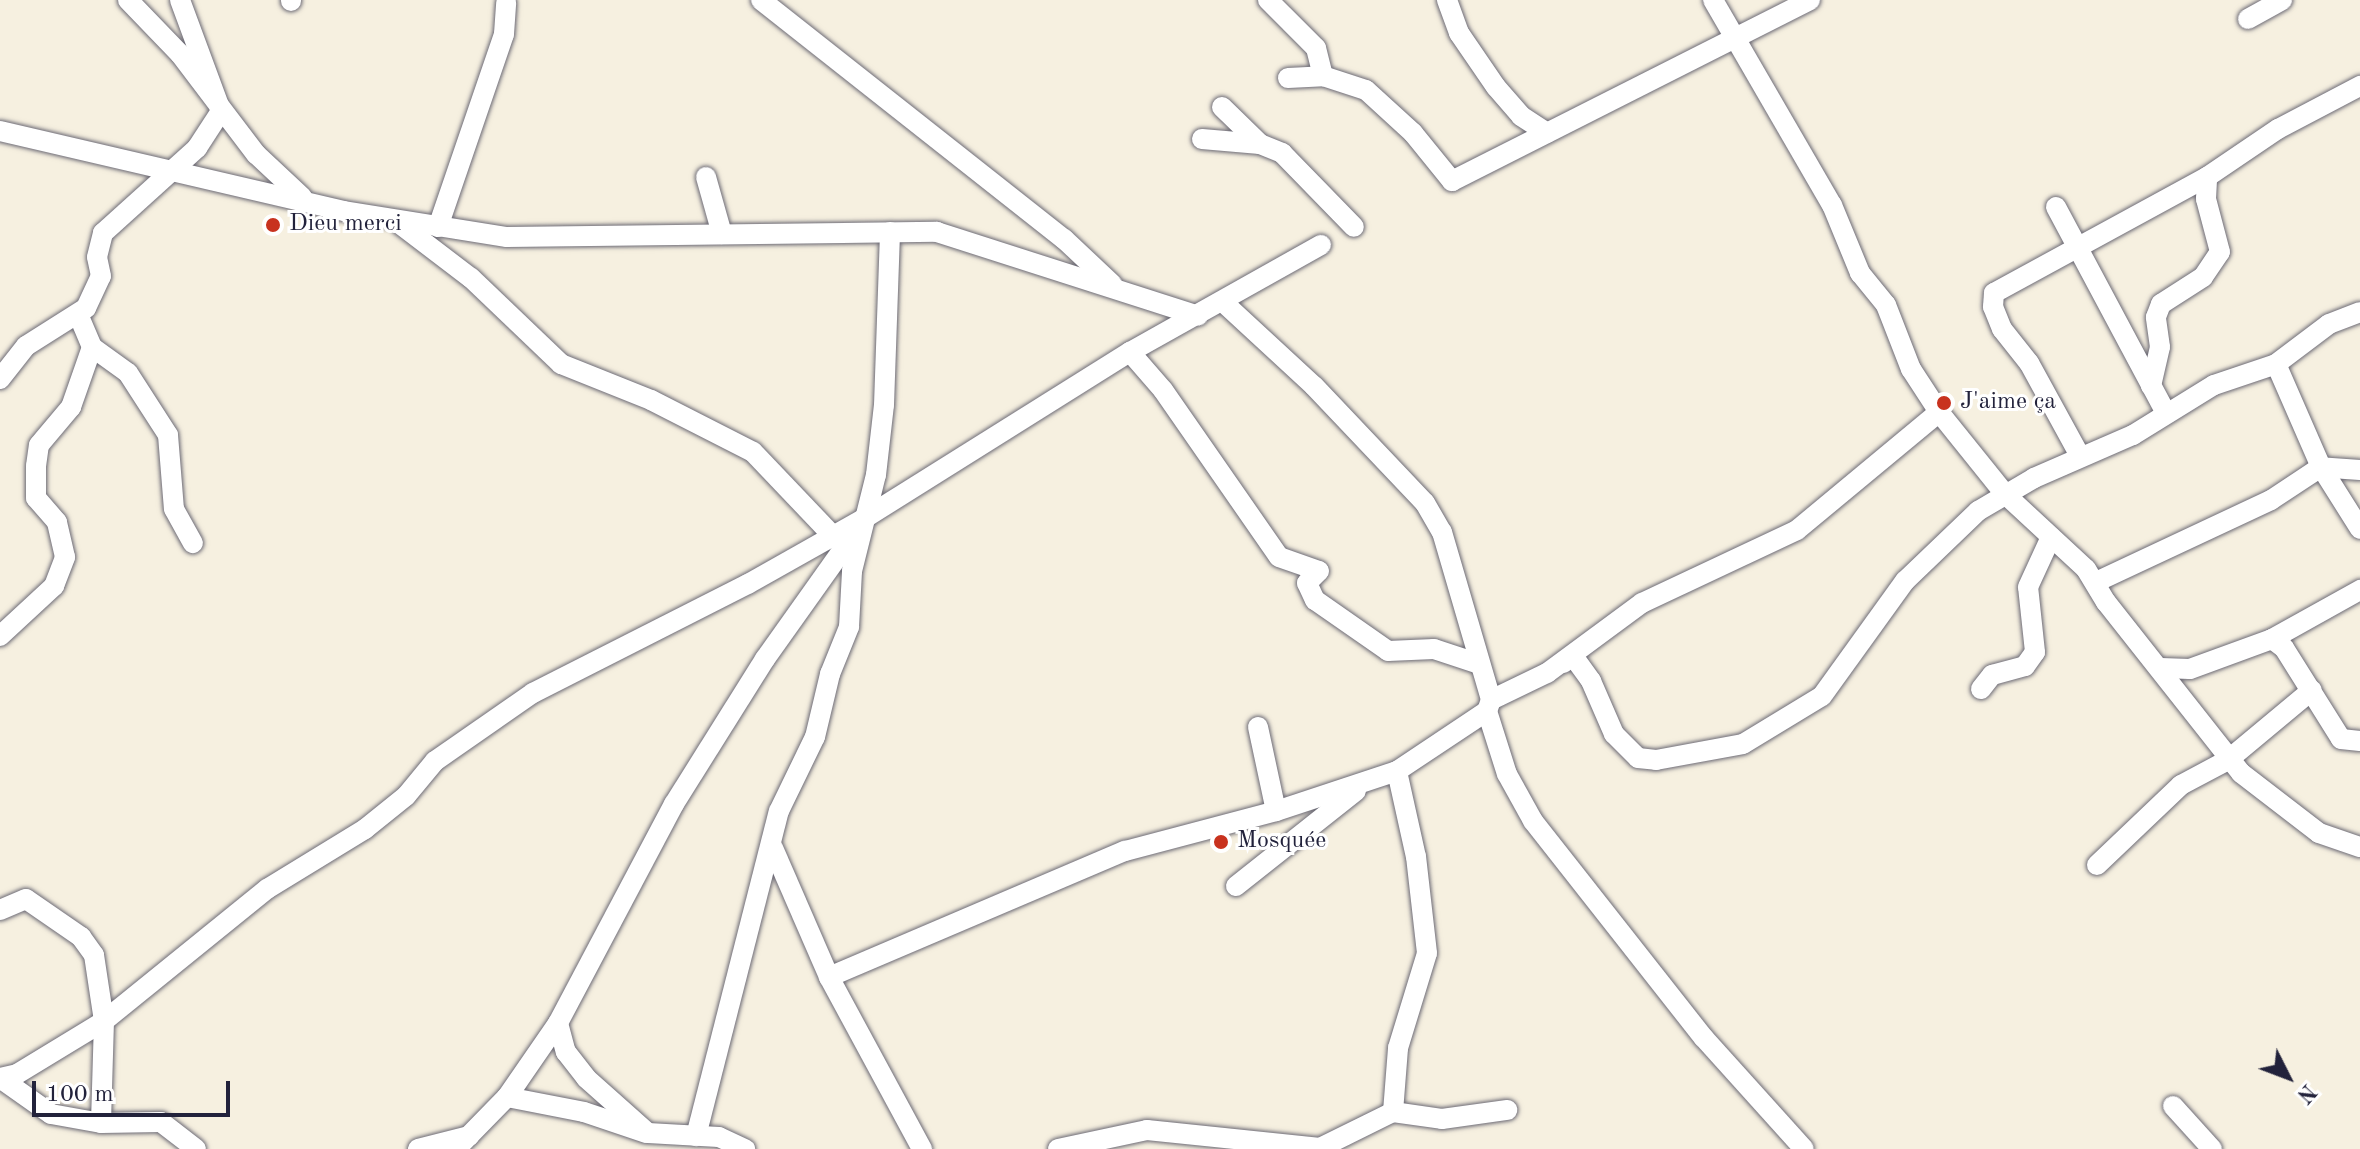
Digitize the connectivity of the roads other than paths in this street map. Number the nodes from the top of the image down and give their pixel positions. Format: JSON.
{"nodes":[{"id":1,"x":128,"y":0,"type":"edge"},
{"id":2,"x":180,"y":0,"type":"edge"},
{"id":3,"x":761,"y":0,"type":"edge"},
{"id":4,"x":1268,"y":0,"type":"edge"},
{"id":5,"x":1447,"y":0,"type":"edge"},
{"id":6,"x":1713,"y":0,"type":"edge"},
{"id":7,"x":1810,"y":0,"type":"edge"},
{"id":8,"x":2282,"y":0,"type":"edge"},
{"id":9,"x":506,"y":3,"type":"dead end"},
{"id":10,"x":2248,"y":19,"type":"dead end"},
{"id":11,"x":191,"y":27,"type":"junction"},
{"id":12,"x":1736,"y":36,"type":"junction"},
{"id":13,"x":180,"y":54,"type":"junction"},
{"id":14,"x":1323,"y":76,"type":"junction"},
{"id":15,"x":1288,"y":78,"type":"dead end"},
{"id":16,"x":2360,"y":86,"type":"edge"},
{"id":17,"x":1222,"y":107,"type":"dead end"},
{"id":18,"x":221,"y":111,"type":"junction"},
{"id":19,"x":2,"y":133,"type":"edge"},
{"id":20,"x":1547,"y":133,"type":"junction"},
{"id":21,"x":1202,"y":139,"type":"dead end"},
{"id":22,"x":1260,"y":144,"type":"junction"},
{"id":23,"x":166,"y":173,"type":"junction"},
{"id":24,"x":706,"y":177,"type":"dead end"},
{"id":25,"x":2207,"y":177,"type":"junction"},
{"id":26,"x":304,"y":199,"type":"junction"},
{"id":27,"x":2056,"y":207,"type":"dead end"},
{"id":28,"x":397,"y":222,"type":"junction"},
{"id":29,"x":438,"y":227,"type":"junction"},
{"id":30,"x":1354,"y":227,"type":"dead end"},
{"id":31,"x":890,"y":232,"type":"junction"},
{"id":32,"x":722,"y":234,"type":"junction"},
{"id":33,"x":1321,"y":245,"type":"dead end"},
{"id":34,"x":2077,"y":246,"type":"junction"},
{"id":35,"x":1115,"y":287,"type":"junction"},
{"id":36,"x":1224,"y":303,"type":"junction"},
{"id":37,"x":2360,"y":312,"type":"edge"},
{"id":38,"x":78,"y":314,"type":"junction"},
{"id":39,"x":1198,"y":316,"type":"junction"},
{"id":40,"x":92,"y":347,"type":"junction"},
{"id":41,"x":1130,"y":352,"type":"junction"},
{"id":42,"x":2276,"y":364,"type":"junction"},
{"id":43,"x":0,"y":379,"type":"edge"},
{"id":44,"x":2151,"y":386,"type":"junction"},
{"id":45,"x":1939,"y":412,"type":"junction"},
{"id":46,"x":2166,"y":413,"type":"junction"},
{"id":47,"x":2080,"y":456,"type":"junction"},
{"id":48,"x":2321,"y":467,"type":"junction"},
{"id":49,"x":2360,"y":470,"type":"edge"},
{"id":50,"x":2005,"y":494,"type":"junction"},
{"id":51,"x":865,"y":518,"type":"junction"},
{"id":52,"x":2360,"y":529,"type":"edge"},
{"id":53,"x":833,"y":536,"type":"junction"},
{"id":54,"x":2051,"y":537,"type":"junction"},
{"id":55,"x":193,"y":543,"type":"dead end"},
{"id":56,"x":2096,"y":582,"type":"junction"},
{"id":57,"x":2360,"y":590,"type":"edge"},
{"id":58,"x":0,"y":636,"type":"edge"},
{"id":59,"x":2272,"y":639,"type":"junction"},
{"id":60,"x":1479,"y":664,"type":"junction"},
{"id":61,"x":2161,"y":668,"type":"junction"},
{"id":62,"x":1547,"y":673,"type":"junction"},
{"id":63,"x":1981,"y":689,"type":"dead end"},
{"id":64,"x":2312,"y":690,"type":"junction"},
{"id":65,"x":1489,"y":706,"type":"junction"},
{"id":66,"x":1258,"y":727,"type":"dead end"},
{"id":67,"x":2360,"y":741,"type":"edge"},
{"id":68,"x":2228,"y":760,"type":"junction"},
{"id":69,"x":1397,"y":771,"type":"junction"},
{"id":70,"x":1365,"y":784,"type":"junction"},
{"id":71,"x":1276,"y":811,"type":"junction"},
{"id":72,"x":2360,"y":847,"type":"edge"},
{"id":73,"x":773,"y":848,"type":"junction"},
{"id":74,"x":2097,"y":865,"type":"dead end"},
{"id":75,"x":1236,"y":886,"type":"dead end"},
{"id":76,"x":0,"y":910,"type":"edge"},
{"id":77,"x":829,"y":977,"type":"junction"},
{"id":78,"x":104,"y":1021,"type":"junction"},
{"id":79,"x":558,"y":1023,"type":"junction"},
{"id":80,"x":0,"y":1078,"type":"edge"},
{"id":81,"x":507,"y":1097,"type":"junction"},
{"id":82,"x":2173,"y":1106,"type":"dead end"},
{"id":83,"x":1507,"y":1110,"type":"dead end"},
{"id":84,"x":1393,"y":1112,"type":"junction"},
{"id":85,"x":101,"y":1123,"type":"junction"},
{"id":86,"x":648,"y":1133,"type":"junction"},
{"id":87,"x":696,"y":1136,"type":"junction"},
{"id":88,"x":1134,"y":1141,"type":"edge"},
{"id":89,"x":464,"y":1142,"type":"edge"},
{"id":90,"x":196,"y":1149,"type":"edge"},
{"id":91,"x":418,"y":1149,"type":"edge"},
{"id":92,"x":745,"y":1149,"type":"edge"},
{"id":93,"x":922,"y":1149,"type":"edge"},
{"id":94,"x":1058,"y":1149,"type":"edge"},
{"id":95,"x":1804,"y":1149,"type":"edge"},
{"id":96,"x":2212,"y":1149,"type":"edge"}],
"edges":[{"from":1,"to":13,"type":"street"},
{"from":2,"to":11,"type":"street"},
{"from":3,"to":35,"type":"street"},
{"from":4,"to":14,"type":"street"},
{"from":5,"to":20,"type":"street"},
{"from":6,"to":12,"type":"street"},
{"from":7,"to":12,"type":"street"},
{"from":8,"to":10,"type":"street"},
{"from":9,"to":29,"type":"street"},
{"from":11,"to":13,"type":"street"},
{"from":11,"to":18,"type":"street"},
{"from":12,"to":20,"type":"street"},
{"from":12,"to":45,"type":"street"},
{"from":13,"to":18,"type":"street"},
{"from":14,"to":15,"type":"street"},
{"from":14,"to":20,"type":"street"},
{"from":16,"to":25,"type":"street"},
{"from":17,"to":22,"type":"street"},
{"from":18,"to":23,"type":"street"},
{"from":18,"to":26,"type":"street"},
{"from":19,"to":23,"type":"street"},
{"from":21,"to":22,"type":"street"},
{"from":22,"to":30,"type":"street"},
{"from":23,"to":26,"type":"street"},
{"from":23,"to":38,"type":"street"},
{"from":24,"to":32,"type":"street"},
{"from":25,"to":34,"type":"street"},
{"from":25,"to":44,"type":"street"},
{"from":26,"to":28,"type":"street"},
{"from":27,"to":34,"type":"street"},
{"from":28,"to":29,"type":"street"},
{"from":28,"to":53,"type":"street"},
{"from":29,"to":32,"type":"street"},
{"from":31,"to":32,"type":"street"},
{"from":31,"to":35,"type":"street"},
{"from":31,"to":51,"type":"street"},
{"from":33,"to":36,"type":"street"},
{"from":34,"to":44,"type":"street"},
{"from":34,"to":47,"type":"street"},
{"from":35,"to":39,"type":"street"},
{"from":36,"to":39,"type":"street"},
{"from":36,"to":60,"type":"street"},
{"from":37,"to":42,"type":"street"},
{"from":38,"to":40,"type":"street"},
{"from":38,"to":43,"type":"street"},
{"from":39,"to":41,"type":"street"},
{"from":40,"to":55,"type":"street"},
{"from":40,"to":58,"type":"street"},
{"from":41,"to":51,"type":"street"},
{"from":41,"to":60,"type":"street"},
{"from":42,"to":46,"type":"street"},
{"from":42,"to":48,"type":"street"},
{"from":44,"to":46,"type":"street"},
{"from":45,"to":50,"type":"street"},
{"from":45,"to":62,"type":"street"},
{"from":46,"to":47,"type":"street"},
{"from":47,"to":50,"type":"street"},
{"from":48,"to":49,"type":"street"},
{"from":48,"to":52,"type":"street"},
{"from":48,"to":56,"type":"street"},
{"from":50,"to":54,"type":"street"},
{"from":50,"to":62,"type":"street"},
{"from":51,"to":53,"type":"street"},
{"from":51,"to":73,"type":"street"},
{"from":51,"to":79,"type":"street"},
{"from":53,"to":78,"type":"street"},
{"from":54,"to":56,"type":"street"},
{"from":54,"to":63,"type":"street"},
{"from":56,"to":61,"type":"street"},
{"from":57,"to":59,"type":"street"},
{"from":59,"to":61,"type":"street"},
{"from":59,"to":64,"type":"street"},
{"from":60,"to":65,"type":"street"},
{"from":61,"to":68,"type":"street"},
{"from":62,"to":65,"type":"street"},
{"from":64,"to":67,"type":"street"},
{"from":64,"to":68,"type":"street"},
{"from":65,"to":69,"type":"street"},
{"from":65,"to":95,"type":"street"},
{"from":66,"to":71,"type":"street"},
{"from":68,"to":72,"type":"street"},
{"from":68,"to":74,"type":"street"},
{"from":69,"to":70,"type":"street"},
{"from":69,"to":84,"type":"street"},
{"from":70,"to":71,"type":"street"},
{"from":70,"to":75,"type":"street"},
{"from":71,"to":77,"type":"street"},
{"from":73,"to":77,"type":"street"},
{"from":73,"to":87,"type":"street"},
{"from":76,"to":78,"type":"street"},
{"from":77,"to":93,"type":"street"},
{"from":78,"to":80,"type":"street"},
{"from":78,"to":85,"type":"street"},
{"from":79,"to":81,"type":"street"},
{"from":79,"to":86,"type":"street"},
{"from":80,"to":85,"type":"street"},
{"from":81,"to":86,"type":"street"},
{"from":81,"to":89,"type":"street"},
{"from":82,"to":96,"type":"street"},
{"from":83,"to":84,"type":"street"},
{"from":84,"to":88,"type":"street"},
{"from":85,"to":90,"type":"street"},
{"from":86,"to":87,"type":"street"},
{"from":87,"to":92,"type":"street"},
{"from":88,"to":94,"type":"street"},
{"from":89,"to":91,"type":"street"}]}
